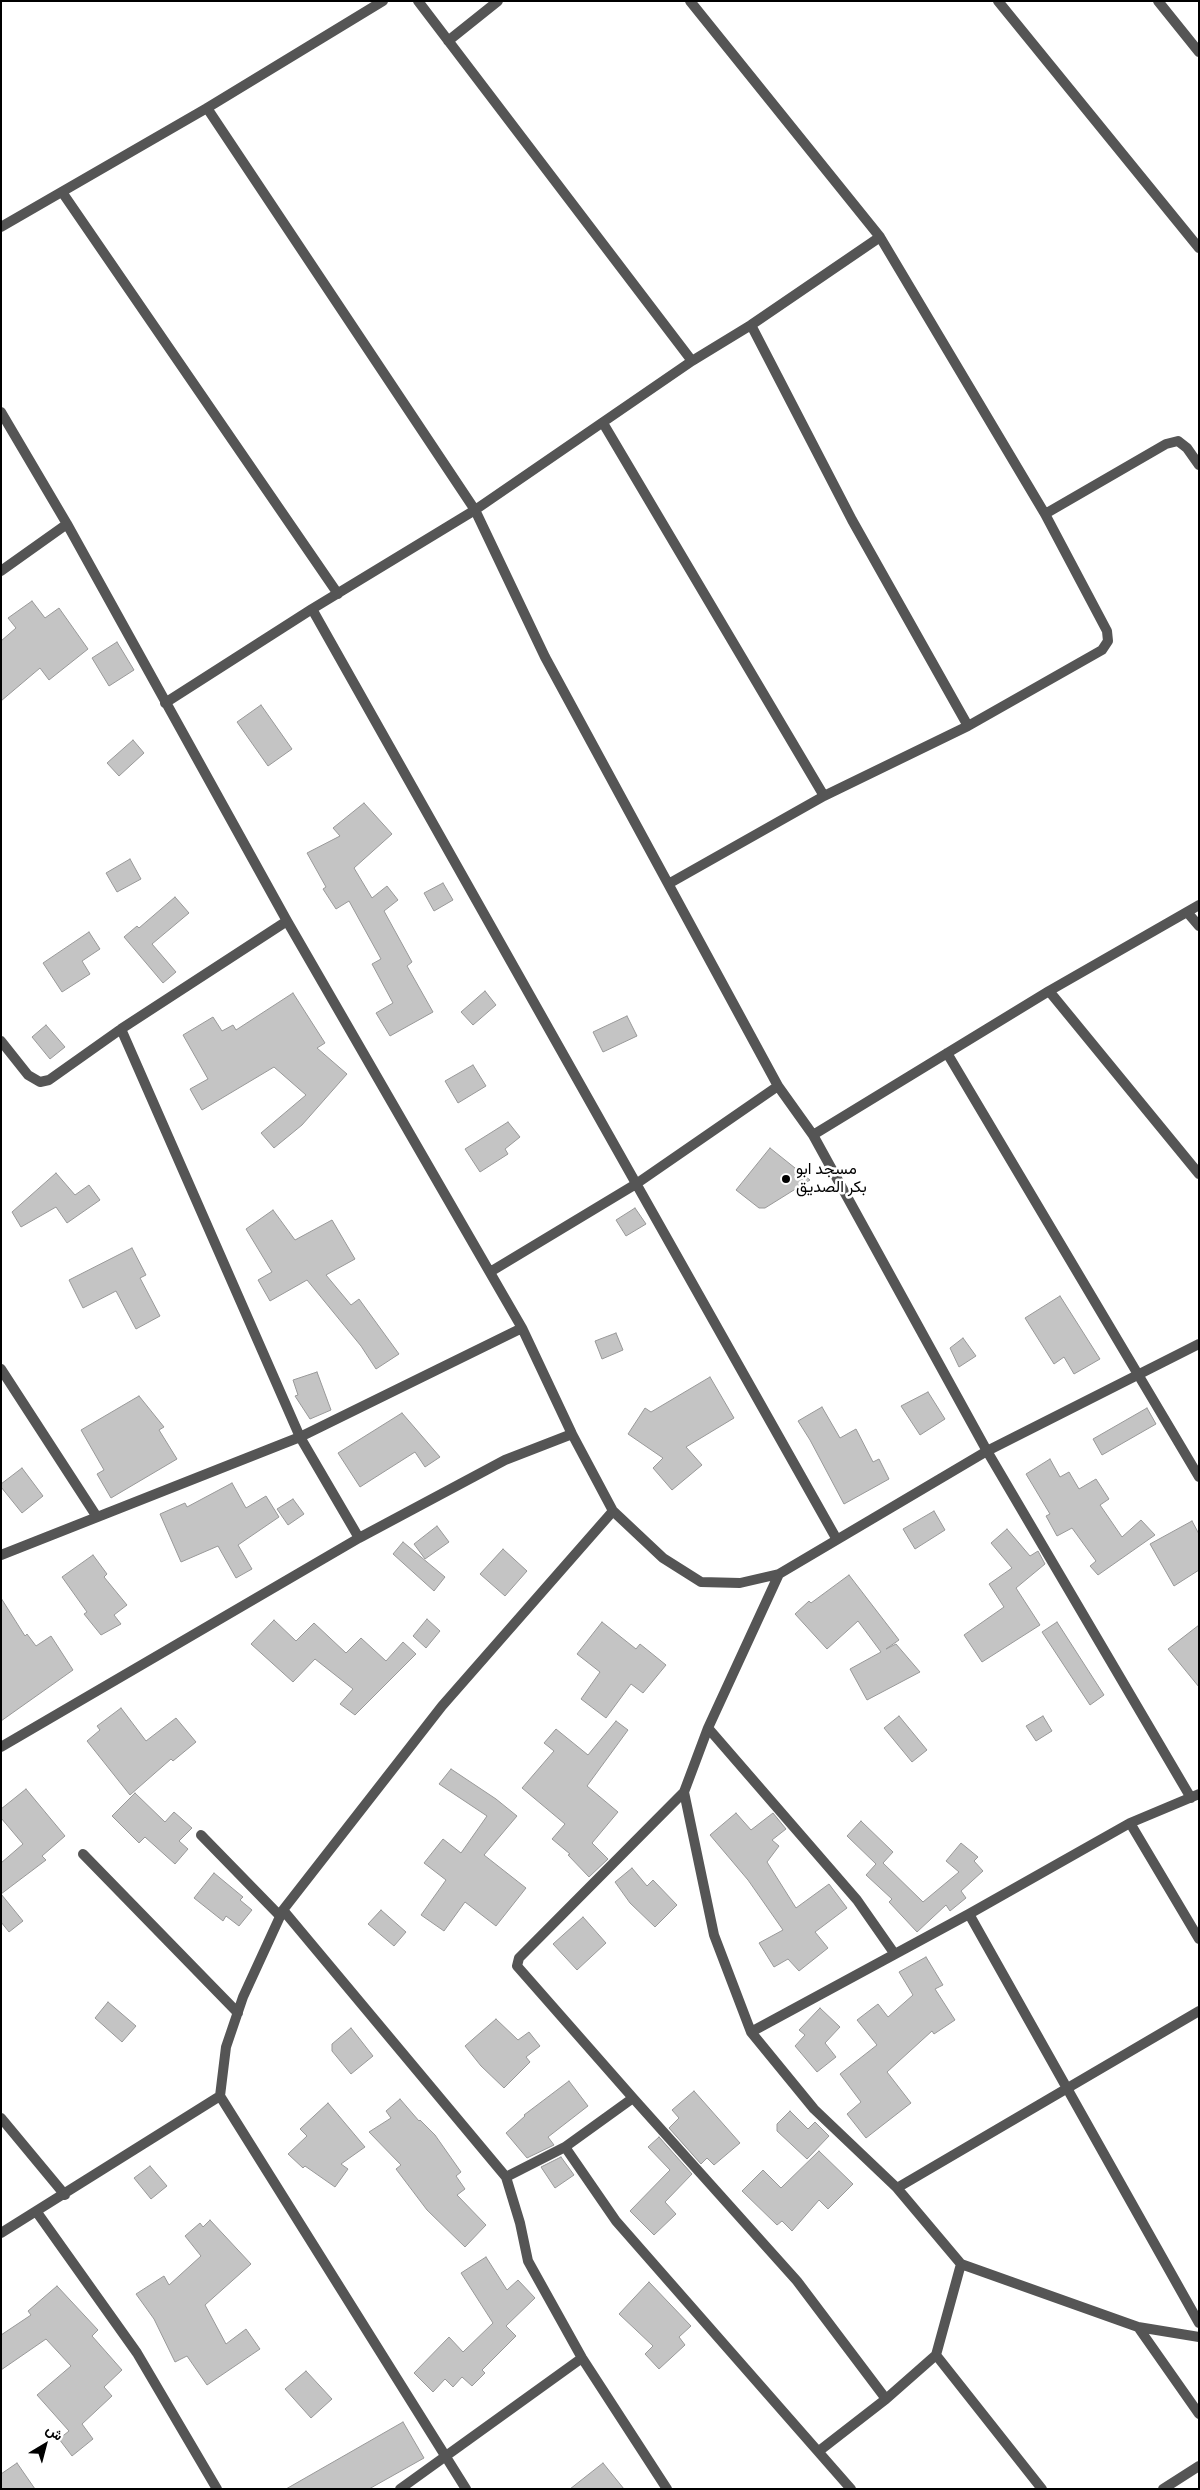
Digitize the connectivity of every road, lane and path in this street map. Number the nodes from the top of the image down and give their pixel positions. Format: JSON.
{"nodes":[{"id":1,"x":383,"y":1,"type":"edge"},
{"id":2,"x":418,"y":1,"type":"edge"},
{"id":3,"x":498,"y":1,"type":"edge"},
{"id":4,"x":690,"y":1,"type":"edge"},
{"id":5,"x":998,"y":1,"type":"edge"},
{"id":6,"x":1158,"y":1,"type":"edge"},
{"id":7,"x":448,"y":41,"type":"junction"},
{"id":8,"x":1199,"y":52,"type":"edge"},
{"id":9,"x":207,"y":108,"type":"junction"},
{"id":10,"x":62,"y":192,"type":"junction"},
{"id":11,"x":1,"y":227,"type":"edge"},
{"id":12,"x":880,"y":237,"type":"junction"},
{"id":13,"x":1199,"y":248,"type":"edge"},
{"id":14,"x":751,"y":325,"type":"junction"},
{"id":15,"x":692,"y":361,"type":"junction"},
{"id":16,"x":1,"y":412,"type":"edge"},
{"id":17,"x":603,"y":423,"type":"junction"},
{"id":18,"x":1199,"y":465,"type":"edge"},
{"id":19,"x":475,"y":510,"type":"junction"},
{"id":20,"x":1044,"y":514,"type":"junction"},
{"id":21,"x":67,"y":524,"type":"junction"},
{"id":22,"x":1,"y":571,"type":"edge"},
{"id":23,"x":338,"y":594,"type":"junction"},
{"id":24,"x":312,"y":610,"type":"junction"},
{"id":25,"x":165,"y":703,"type":"junction"},
{"id":26,"x":968,"y":726,"type":"junction"},
{"id":27,"x":824,"y":796,"type":"junction"},
{"id":28,"x":670,"y":884,"type":"junction"},
{"id":29,"x":1199,"y":905,"type":"edge"},
{"id":30,"x":1187,"y":912,"type":"junction"},
{"id":31,"x":287,"y":921,"type":"junction"},
{"id":32,"x":1199,"y":926,"type":"edge"},
{"id":33,"x":1049,"y":991,"type":"junction"},
{"id":34,"x":121,"y":1030,"type":"junction"},
{"id":35,"x":1,"y":1041,"type":"edge"},
{"id":36,"x":947,"y":1053,"type":"junction"},
{"id":37,"x":778,"y":1086,"type":"junction"},
{"id":38,"x":812,"y":1135,"type":"junction"},
{"id":39,"x":1199,"y":1174,"type":"edge"},
{"id":40,"x":636,"y":1184,"type":"junction"},
{"id":41,"x":490,"y":1272,"type":"junction"},
{"id":42,"x":522,"y":1328,"type":"junction"},
{"id":43,"x":1199,"y":1344,"type":"edge"},
{"id":44,"x":1,"y":1369,"type":"edge"},
{"id":45,"x":1137,"y":1374,"type":"junction"},
{"id":46,"x":572,"y":1434,"type":"junction"},
{"id":47,"x":300,"y":1437,"type":"junction"},
{"id":48,"x":987,"y":1451,"type":"junction"},
{"id":49,"x":1199,"y":1477,"type":"edge"},
{"id":50,"x":613,"y":1511,"type":"junction"},
{"id":51,"x":97,"y":1517,"type":"junction"},
{"id":52,"x":359,"y":1538,"type":"junction"},
{"id":53,"x":836,"y":1538,"type":"junction"},
{"id":54,"x":1,"y":1554,"type":"edge"},
{"id":55,"x":779,"y":1574,"type":"junction"},
{"id":56,"x":708,"y":1728,"type":"junction"},
{"id":57,"x":1,"y":1747,"type":"edge"},
{"id":58,"x":684,"y":1792,"type":"junction"},
{"id":59,"x":1195,"y":1796,"type":"edge"},
{"id":60,"x":1130,"y":1822,"type":"junction"},
{"id":61,"x":201,"y":1835,"type":"dead end"},
{"id":62,"x":83,"y":1854,"type":"dead end"},
{"id":63,"x":281,"y":1913,"type":"junction"},
{"id":64,"x":969,"y":1914,"type":"junction"},
{"id":65,"x":1199,"y":1939,"type":"edge"},
{"id":66,"x":894,"y":1953,"type":"junction"},
{"id":67,"x":1199,"y":2011,"type":"edge"},
{"id":68,"x":238,"y":2013,"type":"junction"},
{"id":69,"x":751,"y":2032,"type":"junction"},
{"id":70,"x":1067,"y":2087,"type":"junction"},
{"id":71,"x":220,"y":2096,"type":"junction"},
{"id":72,"x":633,"y":2098,"type":"junction"},
{"id":73,"x":1,"y":2118,"type":"edge"},
{"id":74,"x":565,"y":2147,"type":"junction"},
{"id":75,"x":506,"y":2177,"type":"junction"},
{"id":76,"x":897,"y":2188,"type":"junction"},
{"id":77,"x":65,"y":2195,"type":"junction"},
{"id":78,"x":36,"y":2212,"type":"junction"},
{"id":79,"x":1,"y":2234,"type":"edge"},
{"id":80,"x":961,"y":2264,"type":"junction"},
{"id":81,"x":1199,"y":2323,"type":"edge"},
{"id":82,"x":1138,"y":2327,"type":"junction"},
{"id":83,"x":1199,"y":2337,"type":"edge"},
{"id":84,"x":936,"y":2355,"type":"junction"},
{"id":85,"x":582,"y":2358,"type":"junction"},
{"id":86,"x":886,"y":2399,"type":"junction"},
{"id":87,"x":1199,"y":2414,"type":"edge"},
{"id":88,"x":819,"y":2451,"type":"junction"},
{"id":89,"x":446,"y":2457,"type":"junction"},
{"id":90,"x":1199,"y":2466,"type":"edge"},
{"id":91,"x":217,"y":2489,"type":"edge"},
{"id":92,"x":400,"y":2489,"type":"edge"},
{"id":93,"x":466,"y":2489,"type":"edge"},
{"id":94,"x":667,"y":2489,"type":"edge"},
{"id":95,"x":851,"y":2489,"type":"edge"},
{"id":96,"x":1042,"y":2489,"type":"edge"},
{"id":97,"x":1163,"y":2489,"type":"edge"}],
"edges":[{"from":1,"to":9,"type":"street"},
{"from":2,"to":7,"type":"street"},
{"from":3,"to":7,"type":"street"},
{"from":4,"to":12,"type":"street"},
{"from":5,"to":13,"type":"street"},
{"from":6,"to":8,"type":"street"},
{"from":7,"to":15,"type":"street"},
{"from":9,"to":10,"type":"street"},
{"from":9,"to":19,"type":"street"},
{"from":10,"to":11,"type":"street"},
{"from":10,"to":23,"type":"street"},
{"from":12,"to":14,"type":"street"},
{"from":12,"to":20,"type":"street"},
{"from":14,"to":15,"type":"street"},
{"from":14,"to":26,"type":"street"},
{"from":15,"to":17,"type":"street"},
{"from":16,"to":21,"type":"street"},
{"from":17,"to":19,"type":"street"},
{"from":17,"to":27,"type":"street"},
{"from":18,"to":20,"type":"street"},
{"from":19,"to":23,"type":"street"},
{"from":19,"to":28,"type":"street"},
{"from":20,"to":26,"type":"street"},
{"from":21,"to":22,"type":"street"},
{"from":21,"to":25,"type":"street"},
{"from":23,"to":24,"type":"street"},
{"from":24,"to":25,"type":"street"},
{"from":24,"to":40,"type":"street"},
{"from":25,"to":31,"type":"street"},
{"from":26,"to":27,"type":"street"},
{"from":27,"to":28,"type":"street"},
{"from":28,"to":37,"type":"street"},
{"from":29,"to":30,"type":"street"},
{"from":30,"to":32,"type":"street"},
{"from":30,"to":33,"type":"street"},
{"from":31,"to":34,"type":"street"},
{"from":31,"to":41,"type":"street"},
{"from":33,"to":36,"type":"street"},
{"from":33,"to":39,"type":"street"},
{"from":34,"to":35,"type":"street"},
{"from":34,"to":47,"type":"street"},
{"from":36,"to":38,"type":"street"},
{"from":36,"to":45,"type":"street"},
{"from":37,"to":38,"type":"street"},
{"from":37,"to":40,"type":"street"},
{"from":38,"to":48,"type":"street"},
{"from":40,"to":41,"type":"street"},
{"from":40,"to":53,"type":"street"},
{"from":41,"to":42,"type":"street"},
{"from":42,"to":46,"type":"street"},
{"from":42,"to":47,"type":"street"},
{"from":43,"to":45,"type":"street"},
{"from":44,"to":51,"type":"street"},
{"from":45,"to":48,"type":"street"},
{"from":45,"to":49,"type":"street"},
{"from":46,"to":50,"type":"street"},
{"from":46,"to":52,"type":"street"},
{"from":47,"to":51,"type":"street"},
{"from":47,"to":52,"type":"street"},
{"from":48,"to":53,"type":"street"},
{"from":48,"to":59,"type":"street"},
{"from":50,"to":55,"type":"street"},
{"from":50,"to":63,"type":"street"},
{"from":51,"to":54,"type":"street"},
{"from":52,"to":57,"type":"street"},
{"from":53,"to":55,"type":"street"},
{"from":55,"to":56,"type":"street"},
{"from":56,"to":58,"type":"street"},
{"from":56,"to":66,"type":"street"},
{"from":58,"to":69,"type":"street"},
{"from":58,"to":72,"type":"street"},
{"from":59,"to":60,"type":"street"},
{"from":60,"to":64,"type":"street"},
{"from":60,"to":65,"type":"street"},
{"from":61,"to":63,"type":"street"},
{"from":62,"to":68,"type":"street"},
{"from":63,"to":68,"type":"street"},
{"from":63,"to":75,"type":"street"},
{"from":64,"to":66,"type":"street"},
{"from":64,"to":70,"type":"street"},
{"from":66,"to":69,"type":"street"},
{"from":67,"to":70,"type":"street"},
{"from":68,"to":71,"type":"street"},
{"from":69,"to":76,"type":"street"},
{"from":70,"to":76,"type":"street"},
{"from":70,"to":81,"type":"street"},
{"from":71,"to":77,"type":"street"},
{"from":71,"to":89,"type":"street"},
{"from":72,"to":74,"type":"street"},
{"from":72,"to":86,"type":"street"},
{"from":73,"to":77,"type":"street"},
{"from":74,"to":75,"type":"street"},
{"from":74,"to":88,"type":"street"},
{"from":75,"to":85,"type":"street"},
{"from":76,"to":80,"type":"street"},
{"from":77,"to":78,"type":"street"},
{"from":78,"to":79,"type":"street"},
{"from":78,"to":91,"type":"street"},
{"from":80,"to":82,"type":"street"},
{"from":80,"to":84,"type":"street"},
{"from":82,"to":83,"type":"street"},
{"from":82,"to":87,"type":"street"},
{"from":84,"to":86,"type":"street"},
{"from":84,"to":96,"type":"street"},
{"from":85,"to":89,"type":"street"},
{"from":85,"to":94,"type":"street"},
{"from":86,"to":88,"type":"street"},
{"from":88,"to":95,"type":"street"},
{"from":89,"to":92,"type":"street"},
{"from":89,"to":93,"type":"street"},
{"from":90,"to":97,"type":"street"}]}
